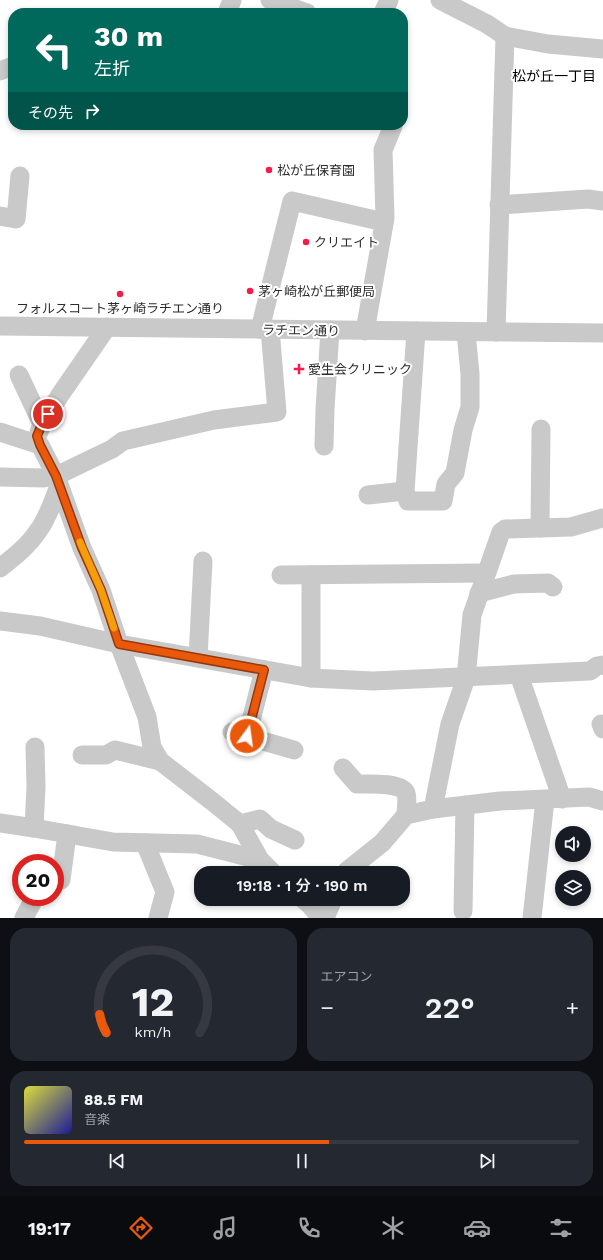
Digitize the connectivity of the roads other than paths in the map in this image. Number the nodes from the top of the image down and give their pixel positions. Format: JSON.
{"nodes":[{"id":1,"x":270,"y":0,"type":"edge"},
{"id":2,"x":440,"y":0,"type":"edge"},
{"id":3,"x":293,"y":8,"type":"edge"},
{"id":4,"x":505,"y":36,"type":"junction"},
{"id":5,"x":603,"y":50,"type":"edge"},
{"id":6,"x":390,"y":130,"type":"edge"},
{"id":7,"x":20,"y":176,"type":"dead end"},
{"id":8,"x":603,"y":201,"type":"edge"},
{"id":9,"x":499,"y":205,"type":"junction"},
{"id":10,"x":0,"y":216,"type":"edge"},
{"id":11,"x":384,"y":222,"type":"junction"},
{"id":12,"x":0,"y":326,"type":"edge"},
{"id":13,"x":107,"y":327,"type":"junction"},
{"id":14,"x":265,"y":329,"type":"junction"},
{"id":15,"x":330,"y":330,"type":"junction"},
{"id":16,"x":365,"y":330,"type":"junction"},
{"id":17,"x":416,"y":331,"type":"junction"},
{"id":18,"x":466,"y":332,"type":"junction"},
{"id":19,"x":496,"y":332,"type":"junction"},
{"id":20,"x":603,"y":333,"type":"edge"},
{"id":21,"x":19,"y":375,"type":"dead end"},
{"id":22,"x":42,"y":424,"type":"junction"},
{"id":23,"x":541,"y":429,"type":"dead end"},
{"id":24,"x":0,"y":432,"type":"edge"},
{"id":25,"x":40,"y":445,"type":"junction"},
{"id":26,"x":324,"y":446,"type":"dead end"},
{"id":27,"x":0,"y":477,"type":"edge"},
{"id":28,"x":57,"y":481,"type":"junction"},
{"id":29,"x":405,"y":491,"type":"junction"},
{"id":30,"x":368,"y":495,"type":"dead end"},
{"id":31,"x":603,"y":518,"type":"edge"},
{"id":32,"x":540,"y":528,"type":"junction"},
{"id":33,"x":203,"y":561,"type":"dead end"},
{"id":34,"x":0,"y":568,"type":"edge"},
{"id":35,"x":486,"y":573,"type":"junction"},
{"id":36,"x":281,"y":575,"type":"dead end"},
{"id":37,"x":311,"y":575,"type":"junction"},
{"id":38,"x":553,"y":587,"type":"dead end"},
{"id":39,"x":479,"y":593,"type":"junction"},
{"id":40,"x":0,"y":621,"type":"edge"},
{"id":41,"x":119,"y":644,"type":"junction"},
{"id":42,"x":198,"y":658,"type":"junction"},
{"id":43,"x":603,"y":665,"type":"edge"},
{"id":44,"x":264,"y":670,"type":"junction"},
{"id":45,"x":519,"y":675,"type":"junction"},
{"id":46,"x":311,"y":678,"type":"junction"},
{"id":47,"x":466,"y":678,"type":"junction"},
{"id":48,"x":35,"y":746,"type":"dead end"},
{"id":49,"x":294,"y":750,"type":"dead end"},
{"id":50,"x":82,"y":755,"type":"dead end"},
{"id":51,"x":160,"y":761,"type":"junction"},
{"id":52,"x":343,"y":768,"type":"dead end"},
{"id":53,"x":554,"y":799,"type":"junction"},
{"id":54,"x":603,"y":801,"type":"edge"},
{"id":55,"x":465,"y":805,"type":"junction"},
{"id":56,"x":433,"y":809,"type":"junction"},
{"id":57,"x":406,"y":815,"type":"junction"},
{"id":58,"x":0,"y":823,"type":"edge"},
{"id":59,"x":240,"y":824,"type":"junction"},
{"id":60,"x":34,"y":828,"type":"junction"},
{"id":61,"x":67,"y":834,"type":"junction"},
{"id":62,"x":295,"y":840,"type":"dead end"},
{"id":63,"x":145,"y":843,"type":"junction"},
{"id":64,"x":64,"y":857,"type":"edge"},
{"id":65,"x":266,"y":866,"type":"edge"},
{"id":66,"x":353,"y":866,"type":"edge"},
{"id":67,"x":30,"y":906,"type":"edge"},
{"id":68,"x":311,"y":906,"type":"edge"},
{"id":69,"x":330,"y":906,"type":"edge"},
{"id":70,"x":463,"y":911,"type":"dead end"},
{"id":71,"x":24,"y":918,"type":"edge"},
{"id":72,"x":158,"y":918,"type":"edge"},
{"id":73,"x":321,"y":918,"type":"edge"},
{"id":74,"x":326,"y":918,"type":"edge"},
{"id":75,"x":532,"y":918,"type":"edge"}],
"edges":[{"from":1,"to":3,"type":"street"},
{"from":2,"to":4,"type":"street"},
{"from":4,"to":5,"type":"street"},
{"from":4,"to":9,"type":"street"},
{"from":6,"to":11,"type":"street"},
{"from":7,"to":10,"type":"street"},
{"from":8,"to":9,"type":"street"},
{"from":9,"to":19,"type":"street"},
{"from":11,"to":14,"type":"street"},
{"from":11,"to":16,"type":"street"},
{"from":12,"to":13,"type":"street","name":"ラチエン通り"},
{"from":13,"to":14,"type":"street","name":"ラチエン通り"},
{"from":13,"to":22,"type":"street"},
{"from":14,"to":15,"type":"street","name":"ラチエン通り"},
{"from":14,"to":28,"type":"street"},
{"from":15,"to":16,"type":"street","name":"ラチエン通り"},
{"from":15,"to":26,"type":"street"},
{"from":16,"to":17,"type":"street","name":"ラチエン通り"},
{"from":17,"to":18,"type":"street","name":"ラチエン通り"},
{"from":17,"to":29,"type":"street"},
{"from":18,"to":19,"type":"street","name":"ラチエン通り"},
{"from":18,"to":29,"type":"street"},
{"from":19,"to":20,"type":"street","name":"ラチエン通り"},
{"from":21,"to":22,"type":"street"},
{"from":22,"to":25,"type":"street"},
{"from":23,"to":32,"type":"street"},
{"from":24,"to":25,"type":"street"},
{"from":25,"to":28,"type":"street"},
{"from":27,"to":28,"type":"street"},
{"from":28,"to":34,"type":"street"},
{"from":28,"to":41,"type":"street"},
{"from":29,"to":30,"type":"street"},
{"from":31,"to":32,"type":"street"},
{"from":32,"to":35,"type":"street"},
{"from":33,"to":42,"type":"street"},
{"from":35,"to":37,"type":"street"},
{"from":35,"to":39,"type":"street"},
{"from":36,"to":37,"type":"street"},
{"from":37,"to":46,"type":"street"},
{"from":38,"to":39,"type":"street"},
{"from":39,"to":47,"type":"street"},
{"from":40,"to":41,"type":"street"},
{"from":41,"to":42,"type":"street"},
{"from":41,"to":51,"type":"street"},
{"from":42,"to":44,"type":"street"},
{"from":43,"to":45,"type":"street"},
{"from":44,"to":46,"type":"street"},
{"from":44,"to":49,"type":"street"},
{"from":45,"to":47,"type":"street"},
{"from":45,"to":53,"type":"street"},
{"from":46,"to":47,"type":"street"},
{"from":47,"to":56,"type":"street"},
{"from":48,"to":60,"type":"street"},
{"from":50,"to":51,"type":"street"},
{"from":51,"to":59,"type":"street"},
{"from":52,"to":57,"type":"street"},
{"from":53,"to":54,"type":"street"},
{"from":53,"to":55,"type":"street"},
{"from":53,"to":75,"type":"street"},
{"from":55,"to":56,"type":"street"},
{"from":55,"to":70,"type":"street"},
{"from":56,"to":57,"type":"street"},
{"from":57,"to":66,"type":"street"},
{"from":58,"to":60,"type":"street"},
{"from":59,"to":62,"type":"street"},
{"from":59,"to":65,"type":"street"},
{"from":60,"to":61,"type":"street"},
{"from":61,"to":63,"type":"street"},
{"from":61,"to":64,"type":"street"},
{"from":63,"to":65,"type":"street"},
{"from":63,"to":72,"type":"street"},
{"from":67,"to":71,"type":"street"},
{"from":68,"to":73,"type":"street"},
{"from":69,"to":74,"type":"street"}]}
